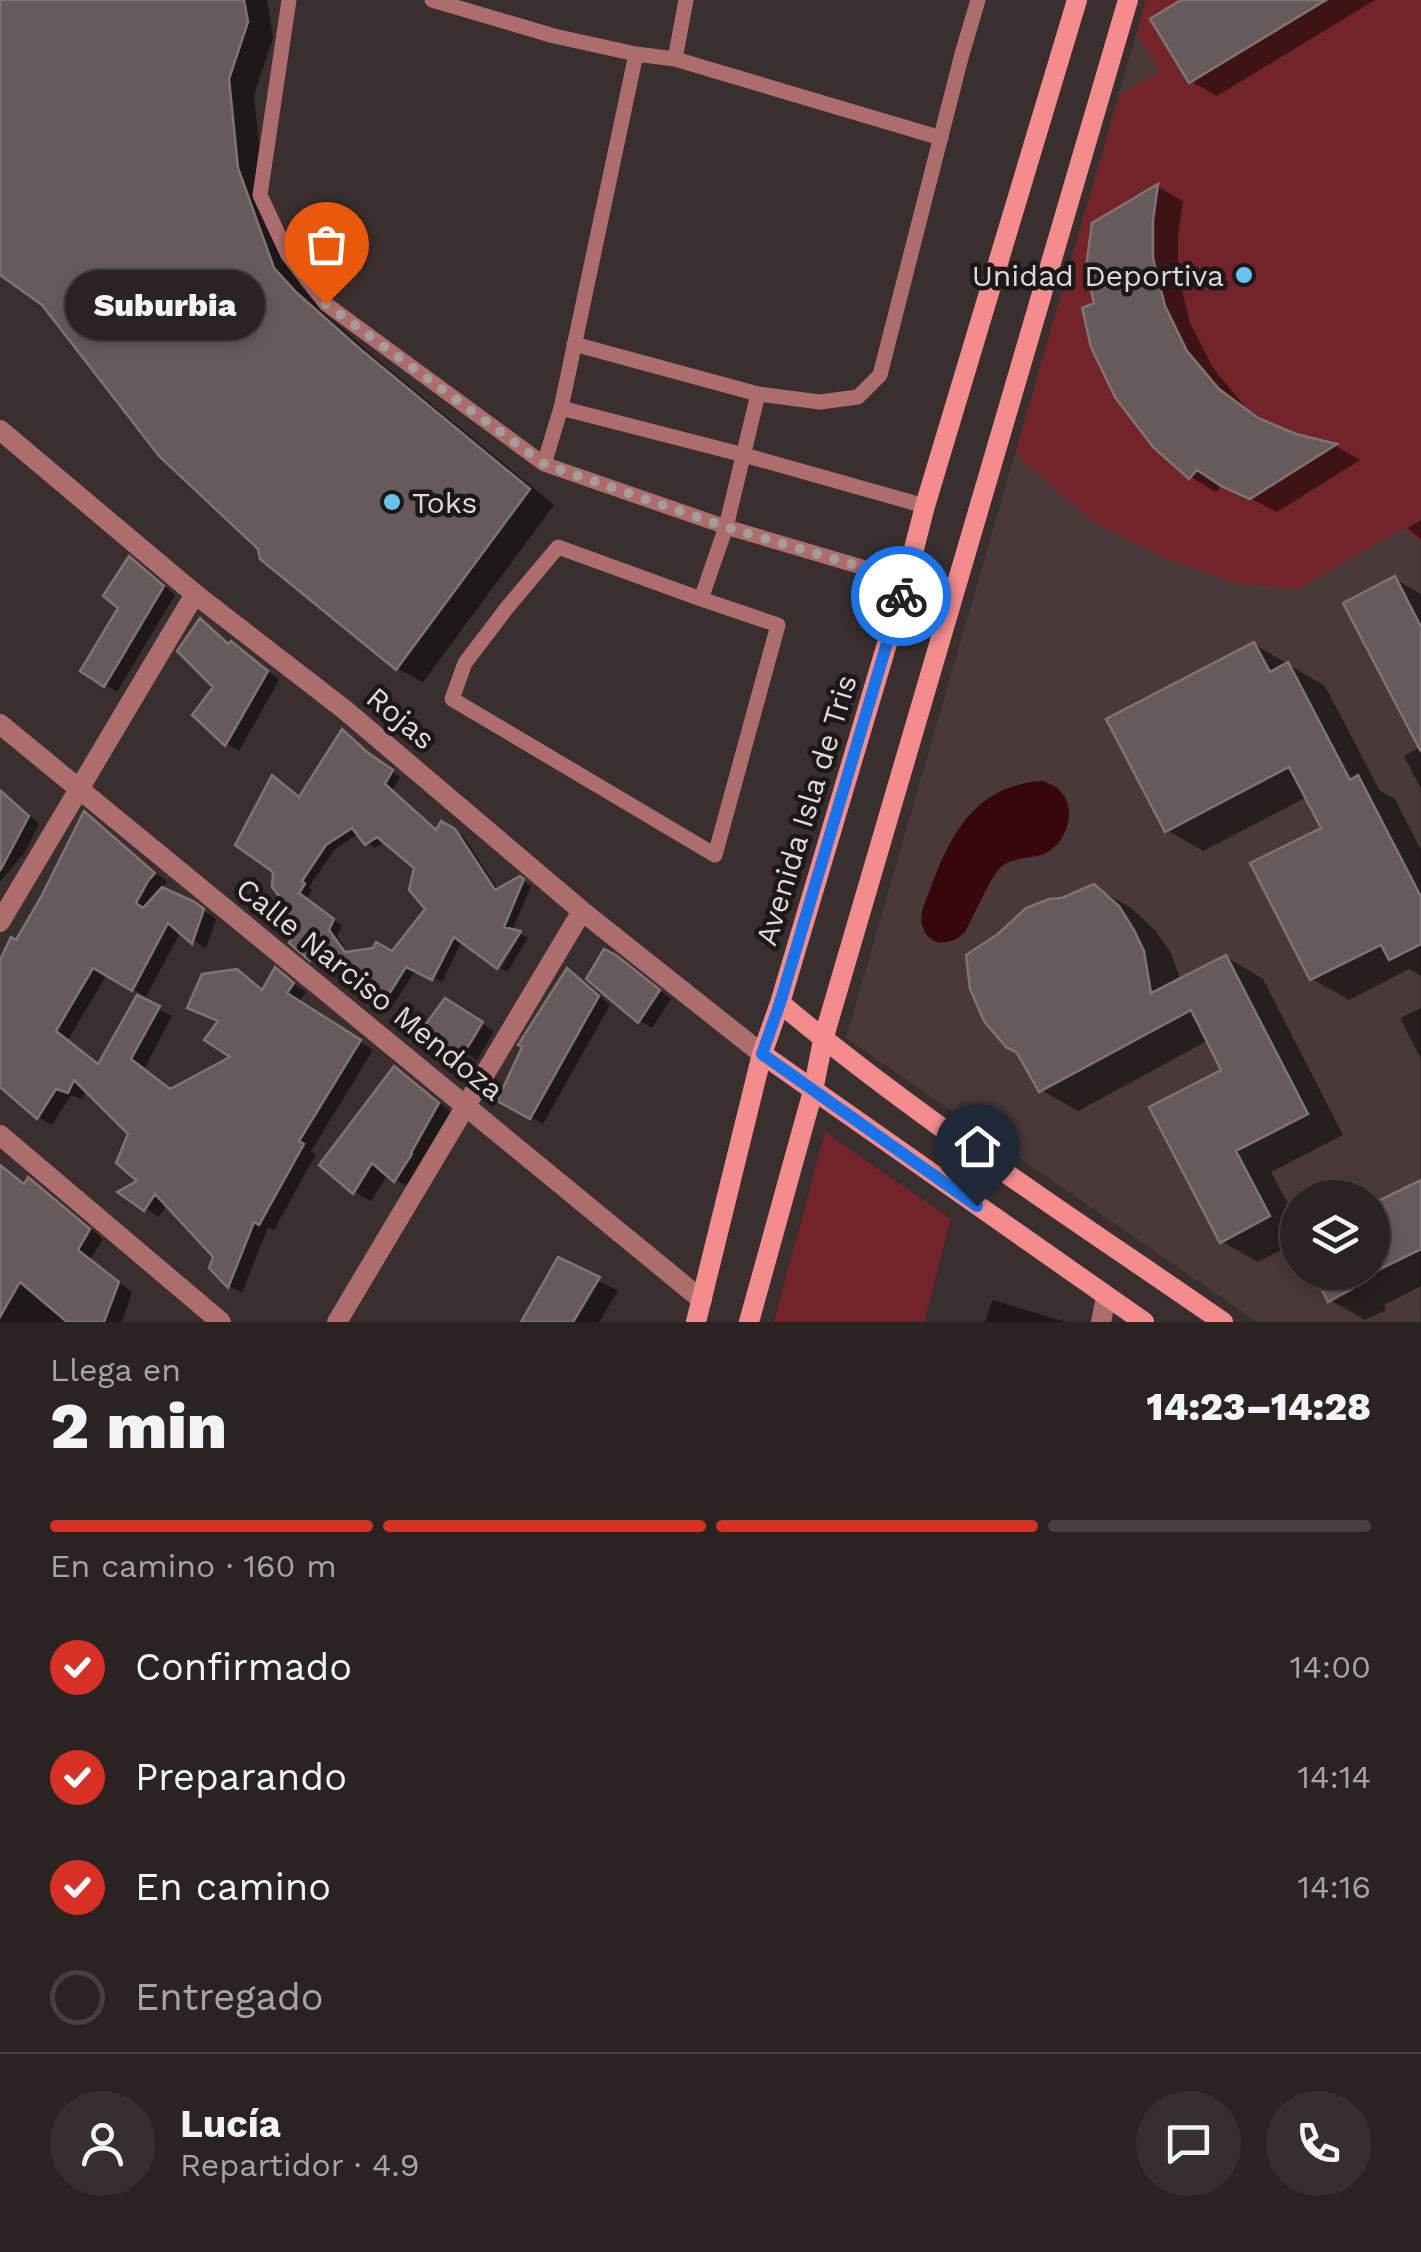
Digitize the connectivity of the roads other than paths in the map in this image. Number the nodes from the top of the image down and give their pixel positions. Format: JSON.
{"nodes":[{"id":1,"x":290,"y":0,"type":"edge"},
{"id":2,"x":432,"y":0,"type":"edge"},
{"id":3,"x":686,"y":0,"type":"edge"},
{"id":4,"x":978,"y":0,"type":"edge"},
{"id":5,"x":1077,"y":0,"type":"edge"},
{"id":6,"x":1128,"y":0,"type":"edge"},
{"id":7,"x":636,"y":54,"type":"junction"},
{"id":8,"x":675,"y":59,"type":"junction"},
{"id":9,"x":941,"y":138,"type":"junction"},
{"id":10,"x":574,"y":344,"type":"junction"},
{"id":11,"x":758,"y":394,"type":"junction"},
{"id":12,"x":561,"y":408,"type":"junction"},
{"id":13,"x":0,"y":430,"type":"edge"},
{"id":14,"x":744,"y":455,"type":"junction"},
{"id":15,"x":544,"y":464,"type":"junction"},
{"id":16,"x":925,"y":506,"type":"junction"},
{"id":17,"x":726,"y":527,"type":"junction"},
{"id":18,"x":906,"y":580,"type":"junction"},
{"id":19,"x":194,"y":594,"type":"junction"},
{"id":20,"x":701,"y":600,"type":"junction"},
{"id":21,"x":0,"y":724,"type":"edge"},
{"id":22,"x":78,"y":789,"type":"junction"},
{"id":23,"x":582,"y":911,"type":"junction"},
{"id":24,"x":0,"y":922,"type":"edge"},
{"id":25,"x":780,"y":1003,"type":"junction"},
{"id":26,"x":824,"y":1040,"type":"junction"},
{"id":27,"x":762,"y":1054,"type":"junction"},
{"id":28,"x":813,"y":1091,"type":"junction"},
{"id":29,"x":465,"y":1105,"type":"junction"},
{"id":30,"x":0,"y":1135,"type":"edge"},
{"id":31,"x":1106,"y":1297,"type":"junction"},
{"id":32,"x":702,"y":1300,"type":"junction"},
{"id":33,"x":221,"y":1322,"type":"edge"},
{"id":34,"x":338,"y":1322,"type":"edge"},
{"id":35,"x":696,"y":1322,"type":"edge"},
{"id":36,"x":749,"y":1322,"type":"edge"},
{"id":37,"x":1101,"y":1322,"type":"edge"},
{"id":38,"x":1144,"y":1322,"type":"edge"},
{"id":39,"x":1224,"y":1322,"type":"edge"}],
"edges":[{"from":1,"to":15,"type":"lane"},
{"from":2,"to":7,"type":"lane"},
{"from":3,"to":8,"type":"lane"},
{"from":4,"to":9,"type":"lane"},
{"from":5,"to":16,"type":"main road","name":"Avenida Isla de Tris"},
{"from":6,"to":26,"type":"main road"},
{"from":7,"to":8,"type":"lane"},
{"from":7,"to":10,"type":"lane"},
{"from":8,"to":9,"type":"lane"},
{"from":9,"to":11,"type":"lane"},
{"from":10,"to":11,"type":"lane"},
{"from":10,"to":12,"type":"lane"},
{"from":11,"to":14,"type":"lane"},
{"from":12,"to":14,"type":"lane"},
{"from":12,"to":15,"type":"lane"},
{"from":13,"to":19,"type":"street","name":"Rojas"},
{"from":14,"to":16,"type":"lane"},
{"from":14,"to":17,"type":"lane"},
{"from":15,"to":17,"type":"lane"},
{"from":16,"to":18,"type":"main road","name":"Avenida Isla de Tris"},
{"from":17,"to":18,"type":"lane"},
{"from":17,"to":20,"type":"lane"},
{"from":18,"to":25,"type":"main road","name":"Avenida Isla de Tris"},
{"from":19,"to":22,"type":"street"},
{"from":19,"to":23,"type":"street","name":"Rojas"},
{"from":20,"to":20,"type":"lane"},
{"from":21,"to":22,"type":"street","name":"Calle Narciso Mendoza"},
{"from":22,"to":24,"type":"street"},
{"from":22,"to":29,"type":"street","name":"Calle Narciso Mendoza"},
{"from":23,"to":27,"type":"street","name":"Rojas"},
{"from":23,"to":29,"type":"street"},
{"from":25,"to":26,"type":"main road"},
{"from":25,"to":27,"type":"main road","name":"Avenida Isla de Tris"},
{"from":26,"to":28,"type":"main road"},
{"from":26,"to":39,"type":"main road"},
{"from":27,"to":28,"type":"main road"},
{"from":27,"to":32,"type":"main road","name":"Avenida Isla de Tris"},
{"from":28,"to":31,"type":"main road"},
{"from":28,"to":36,"type":"main road"},
{"from":29,"to":32,"type":"street","name":"Calle Narciso Mendoza"},
{"from":29,"to":34,"type":"street"},
{"from":30,"to":33,"type":"street"},
{"from":31,"to":37,"type":"street"},
{"from":31,"to":38,"type":"main road"},
{"from":32,"to":35,"type":"main road","name":"Avenida Isla de Tris"}]}
